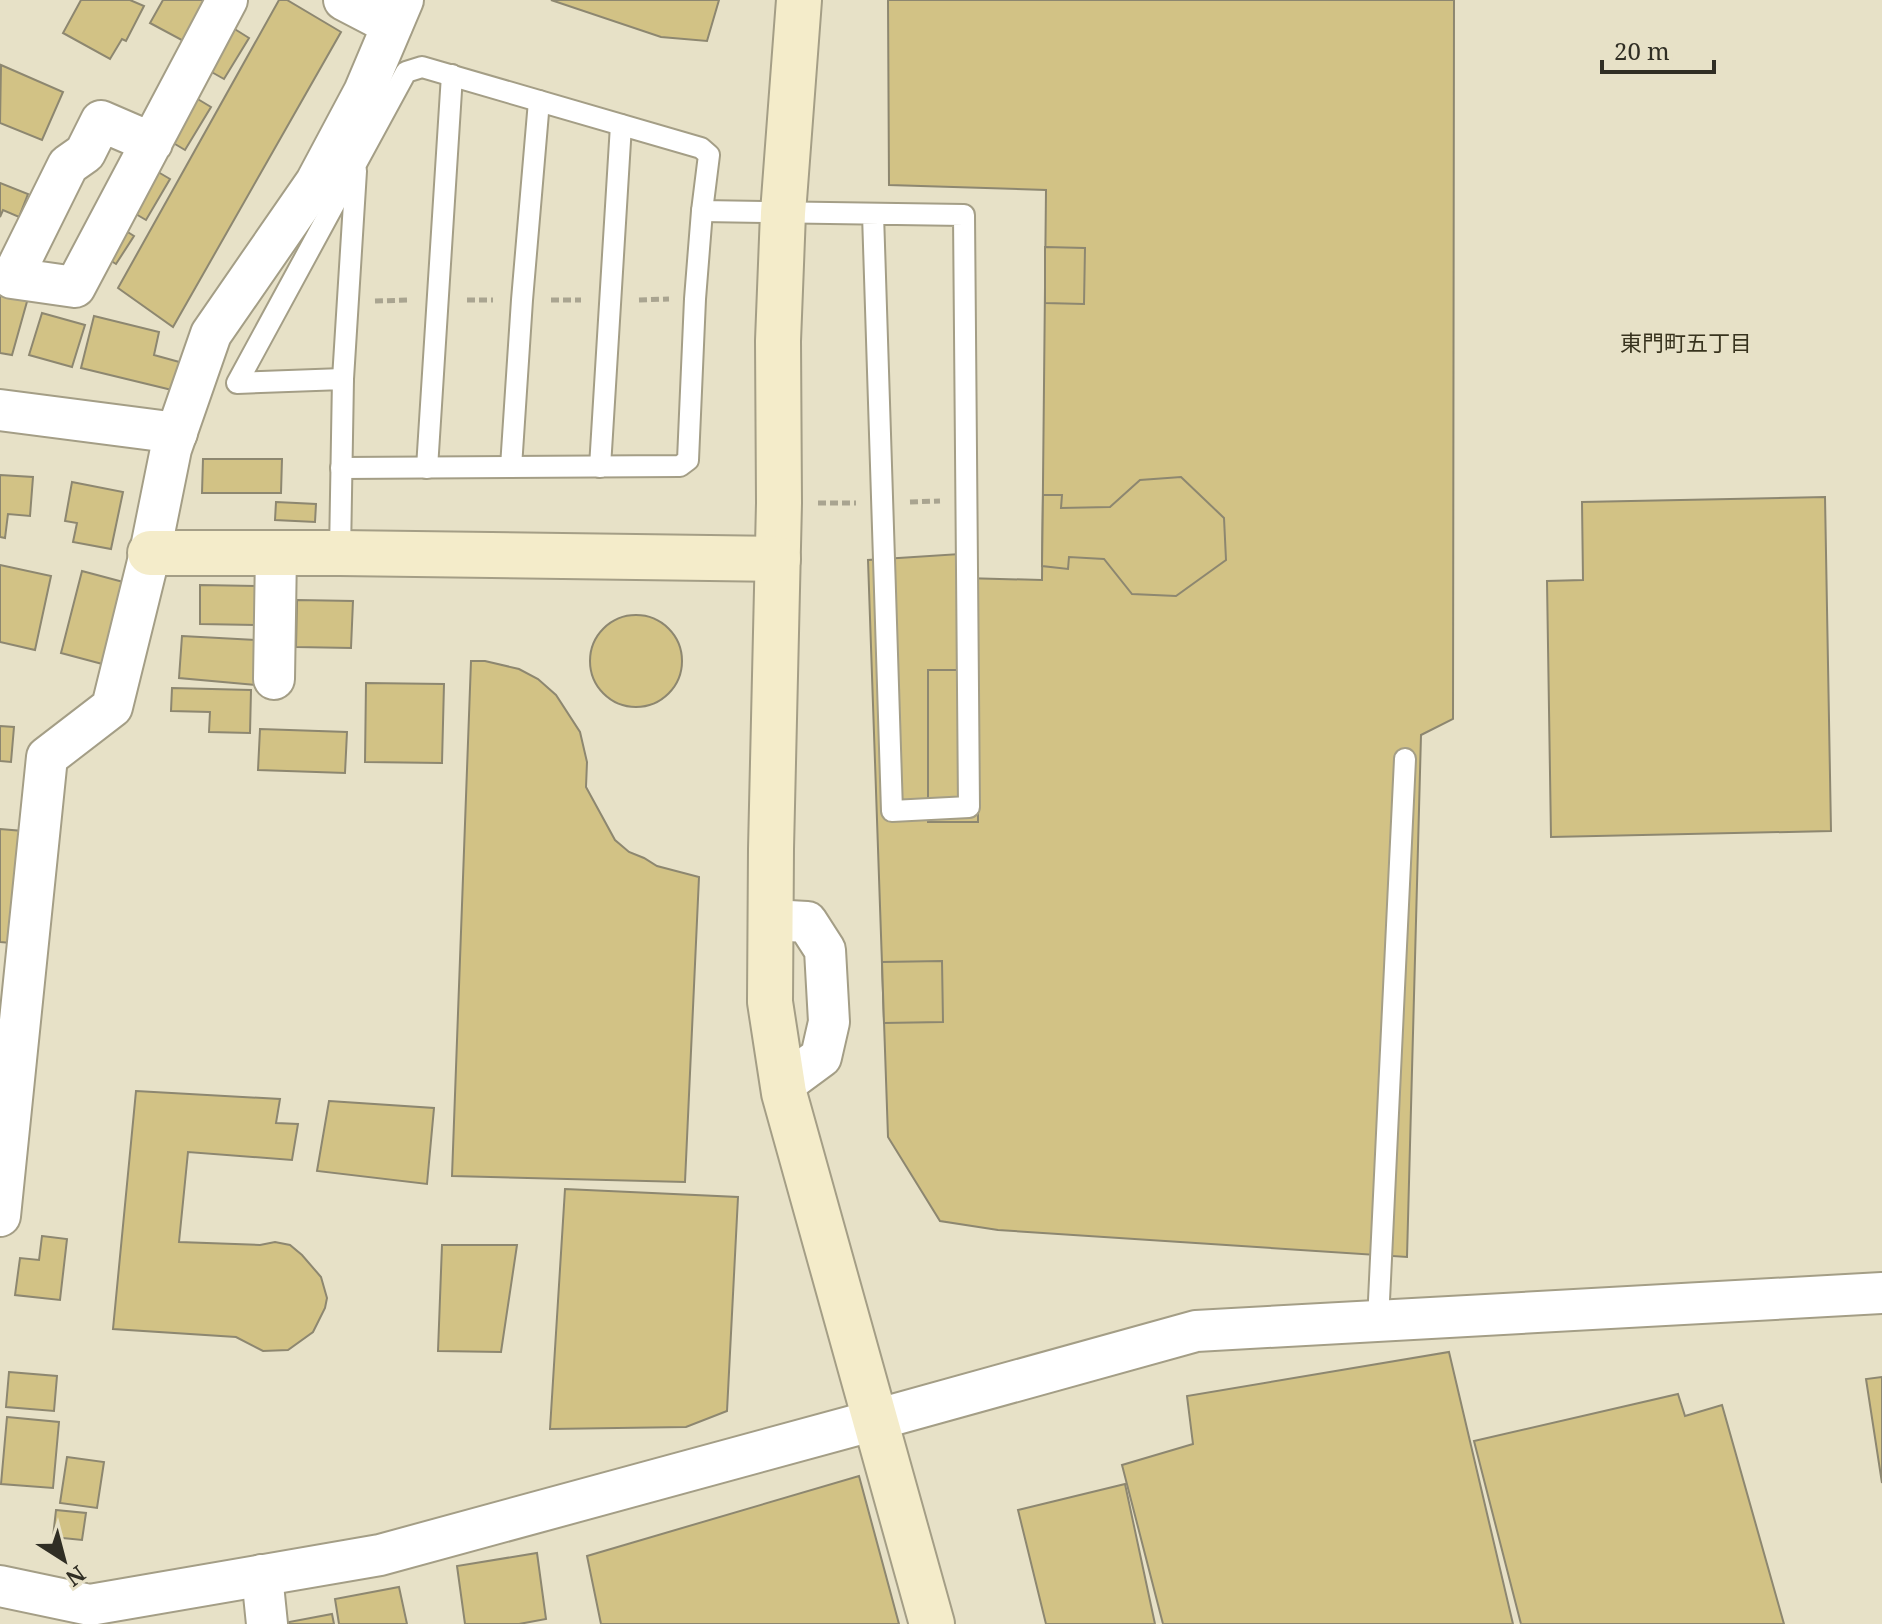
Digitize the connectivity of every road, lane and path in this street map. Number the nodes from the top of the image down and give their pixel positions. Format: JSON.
{"nodes":[{"id":1,"x":227,"y":0,"type":"edge"},
{"id":2,"x":344,"y":0,"type":"edge"},
{"id":3,"x":799,"y":0,"type":"edge"},
{"id":4,"x":398,"y":13,"type":"edge"},
{"id":5,"x":452,"y":75,"type":"junction"},
{"id":6,"x":539,"y":101,"type":"junction"},
{"id":7,"x":621,"y":125,"type":"junction"},
{"id":8,"x":152,"y":143,"type":"dead end"},
{"id":9,"x":356,"y":164,"type":"junction"},
{"id":10,"x":702,"y":211,"type":"junction"},
{"id":11,"x":783,"y":213,"type":"junction"},
{"id":12,"x":873,"y":214,"type":"junction"},
{"id":13,"x":343,"y":379,"type":"junction"},
{"id":14,"x":0,"y":410,"type":"edge"},
{"id":15,"x":177,"y":433,"type":"junction"},
{"id":16,"x":511,"y":467,"type":"junction"},
{"id":17,"x":600,"y":467,"type":"junction"},
{"id":18,"x":341,"y":468,"type":"junction"},
{"id":19,"x":427,"y":468,"type":"junction"},
{"id":20,"x":276,"y":552,"type":"junction"},
{"id":21,"x":150,"y":553,"type":"junction"},
{"id":22,"x":340,"y":553,"type":"junction"},
{"id":23,"x":778,"y":559,"type":"junction"},
{"id":24,"x":274,"y":679,"type":"dead end"},
{"id":25,"x":1405,"y":759,"type":"dead end"},
{"id":26,"x":770,"y":920,"type":"junction"},
{"id":27,"x":783,"y":1085,"type":"junction"},
{"id":28,"x":0,"y":1216,"type":"edge"},
{"id":29,"x":1882,"y":1293,"type":"edge"},
{"id":30,"x":1378,"y":1321,"type":"junction"},
{"id":31,"x":875,"y":1420,"type":"junction"},
{"id":32,"x":262,"y":1575,"type":"junction"},
{"id":33,"x":0,"y":1586,"type":"edge"},
{"id":34,"x":117,"y":1612,"type":"edge"},
{"id":35,"x":267,"y":1624,"type":"edge"},
{"id":36,"x":932,"y":1624,"type":"edge"}],
"edges":[{"from":1,"to":8,"type":"street"},
{"from":2,"to":4,"type":"street"},
{"from":3,"to":11,"type":"street"},
{"from":4,"to":15,"type":"street"},
{"from":5,"to":6,"type":"lane"},
{"from":5,"to":9,"type":"lane"},
{"from":5,"to":19,"type":"lane"},
{"from":6,"to":7,"type":"lane"},
{"from":6,"to":16,"type":"lane"},
{"from":7,"to":10,"type":"lane"},
{"from":7,"to":17,"type":"lane"},
{"from":9,"to":13,"type":"lane"},
{"from":9,"to":13,"type":"lane"},
{"from":10,"to":11,"type":"lane"},
{"from":10,"to":17,"type":"lane"},
{"from":11,"to":12,"type":"lane"},
{"from":11,"to":23,"type":"street"},
{"from":12,"to":12,"type":"lane"},
{"from":13,"to":18,"type":"lane"},
{"from":14,"to":15,"type":"street"},
{"from":15,"to":21,"type":"street"},
{"from":16,"to":17,"type":"lane"},
{"from":16,"to":19,"type":"lane"},
{"from":18,"to":19,"type":"lane"},
{"from":18,"to":22,"type":"lane"},
{"from":20,"to":21,"type":"street"},
{"from":20,"to":22,"type":"street"},
{"from":20,"to":24,"type":"street"},
{"from":21,"to":28,"type":"street"},
{"from":22,"to":23,"type":"street"},
{"from":23,"to":26,"type":"street"},
{"from":25,"to":30,"type":"lane"},
{"from":26,"to":27,"type":"street"},
{"from":26,"to":27,"type":"street"},
{"from":27,"to":31,"type":"street"},
{"from":29,"to":30,"type":"street"},
{"from":30,"to":31,"type":"street"},
{"from":31,"to":32,"type":"street"},
{"from":31,"to":36,"type":"street"},
{"from":32,"to":34,"type":"street"},
{"from":32,"to":35,"type":"street"},
{"from":33,"to":34,"type":"street"}]}
